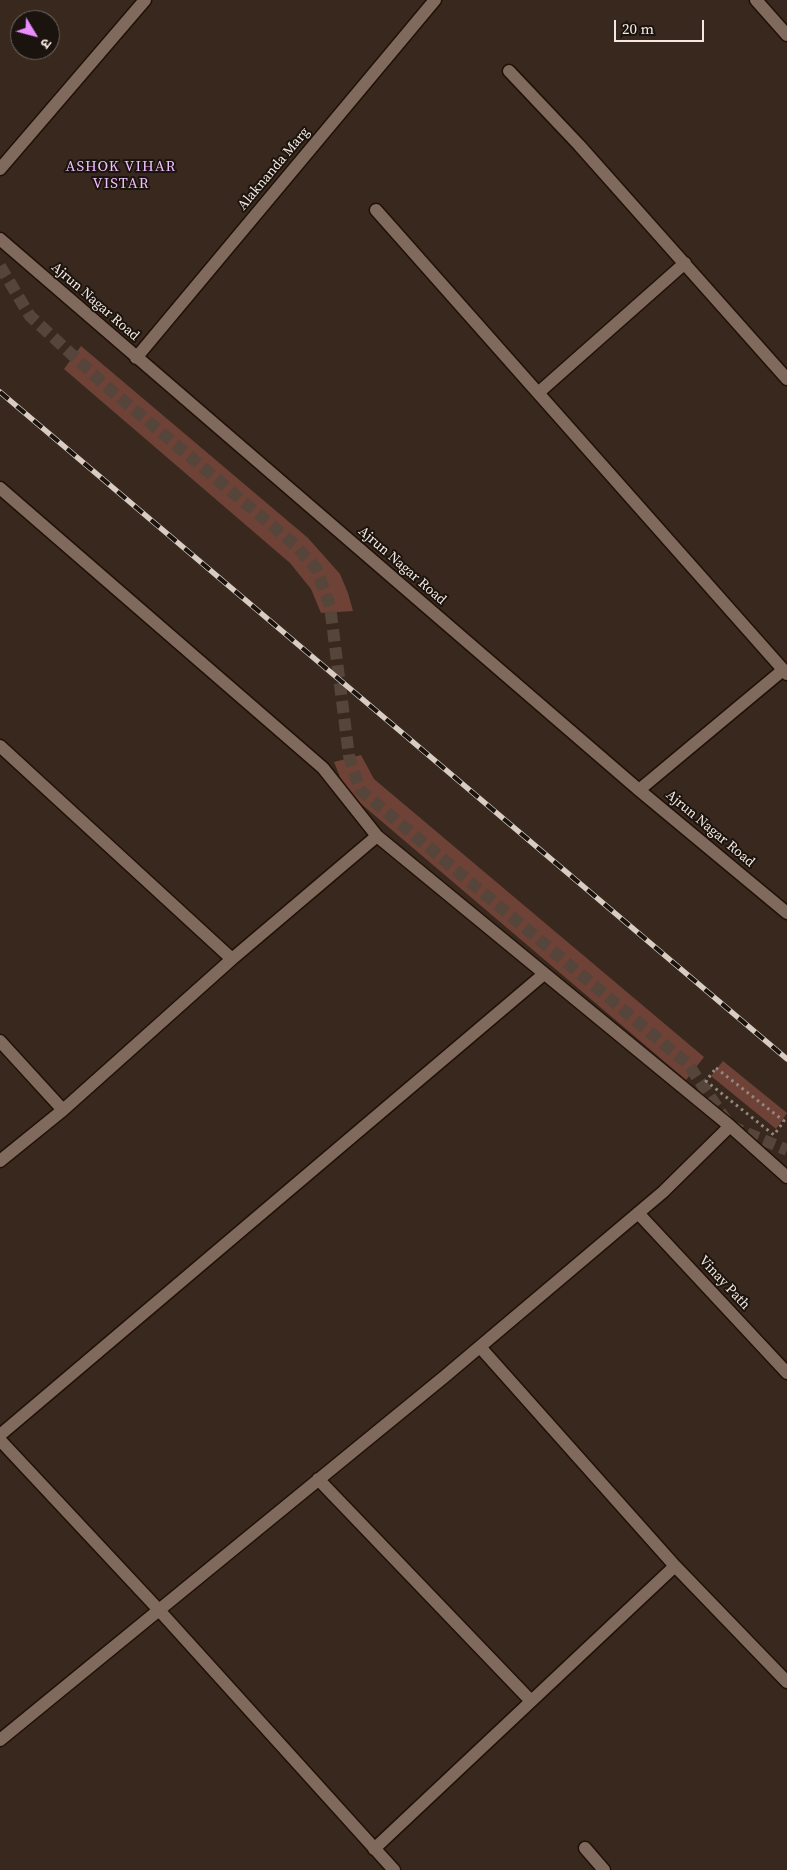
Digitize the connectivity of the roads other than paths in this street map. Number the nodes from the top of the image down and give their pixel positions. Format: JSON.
{"nodes":[{"id":1,"x":145,"y":0,"type":"edge"},
{"id":2,"x":436,"y":0,"type":"edge"},
{"id":3,"x":756,"y":0,"type":"edge"},
{"id":4,"x":787,"y":35,"type":"edge"},
{"id":5,"x":509,"y":71,"type":"dead end"},
{"id":6,"x":0,"y":170,"type":"edge"},
{"id":7,"x":376,"y":210,"type":"dead end"},
{"id":8,"x":0,"y":239,"type":"edge"},
{"id":9,"x":685,"y":263,"type":"junction"},
{"id":10,"x":136,"y":358,"type":"junction"},
{"id":11,"x":787,"y":379,"type":"edge"},
{"id":12,"x":538,"y":393,"type":"junction"},
{"id":13,"x":0,"y":488,"type":"edge"},
{"id":14,"x":785,"y":672,"type":"edge"},
{"id":15,"x":0,"y":746,"type":"edge"},
{"id":16,"x":639,"y":790,"type":"junction"},
{"id":17,"x":377,"y":836,"type":"junction"},
{"id":18,"x":787,"y":913,"type":"edge"},
{"id":19,"x":232,"y":959,"type":"junction"},
{"id":20,"x":544,"y":974,"type":"junction"},
{"id":21,"x":0,"y":1041,"type":"edge"},
{"id":22,"x":63,"y":1110,"type":"junction"},
{"id":23,"x":730,"y":1126,"type":"junction"},
{"id":24,"x":0,"y":1161,"type":"edge"},
{"id":25,"x":787,"y":1177,"type":"edge"},
{"id":26,"x":638,"y":1213,"type":"junction"},
{"id":27,"x":480,"y":1347,"type":"junction"},
{"id":28,"x":787,"y":1372,"type":"edge"},
{"id":29,"x":0,"y":1435,"type":"edge"},
{"id":30,"x":0,"y":1440,"type":"edge"},
{"id":31,"x":318,"y":1479,"type":"junction"},
{"id":32,"x":675,"y":1566,"type":"junction"},
{"id":33,"x":158,"y":1609,"type":"junction"},
{"id":34,"x":787,"y":1682,"type":"edge"},
{"id":35,"x":531,"y":1701,"type":"junction"},
{"id":36,"x":0,"y":1740,"type":"edge"},
{"id":37,"x":585,"y":1848,"type":"dead end"},
{"id":38,"x":374,"y":1849,"type":"junction"},
{"id":39,"x":394,"y":1870,"type":"edge"},
{"id":40,"x":604,"y":1870,"type":"edge"}],
"edges":[{"from":1,"to":6,"type":"street"},
{"from":2,"to":10,"type":"street","name":"Alaknanda Marg"},
{"from":3,"to":4,"type":"street"},
{"from":5,"to":9,"type":"street"},
{"from":7,"to":12,"type":"street"},
{"from":8,"to":10,"type":"street","name":"Ajrun Nagar Road"},
{"from":9,"to":11,"type":"street"},
{"from":9,"to":12,"type":"street"},
{"from":10,"to":16,"type":"street","name":"Ajrun Nagar Road"},
{"from":12,"to":14,"type":"street"},
{"from":13,"to":17,"type":"street"},
{"from":14,"to":16,"type":"street"},
{"from":15,"to":19,"type":"street"},
{"from":16,"to":18,"type":"street","name":"Ajrun Nagar Road"},
{"from":17,"to":19,"type":"street"},
{"from":17,"to":20,"type":"street"},
{"from":19,"to":22,"type":"street"},
{"from":20,"to":23,"type":"street"},
{"from":20,"to":29,"type":"street"},
{"from":21,"to":22,"type":"street"},
{"from":22,"to":24,"type":"street"},
{"from":23,"to":25,"type":"street"},
{"from":23,"to":26,"type":"street"},
{"from":26,"to":27,"type":"street"},
{"from":26,"to":28,"type":"street","name":"Vinay Path"},
{"from":27,"to":31,"type":"street"},
{"from":27,"to":32,"type":"street"},
{"from":30,"to":33,"type":"street"},
{"from":31,"to":33,"type":"street"},
{"from":31,"to":35,"type":"street"},
{"from":32,"to":34,"type":"street"},
{"from":32,"to":35,"type":"street"},
{"from":33,"to":36,"type":"street"},
{"from":33,"to":38,"type":"street"},
{"from":35,"to":38,"type":"street"},
{"from":37,"to":40,"type":"street"},
{"from":38,"to":39,"type":"street"}]}
